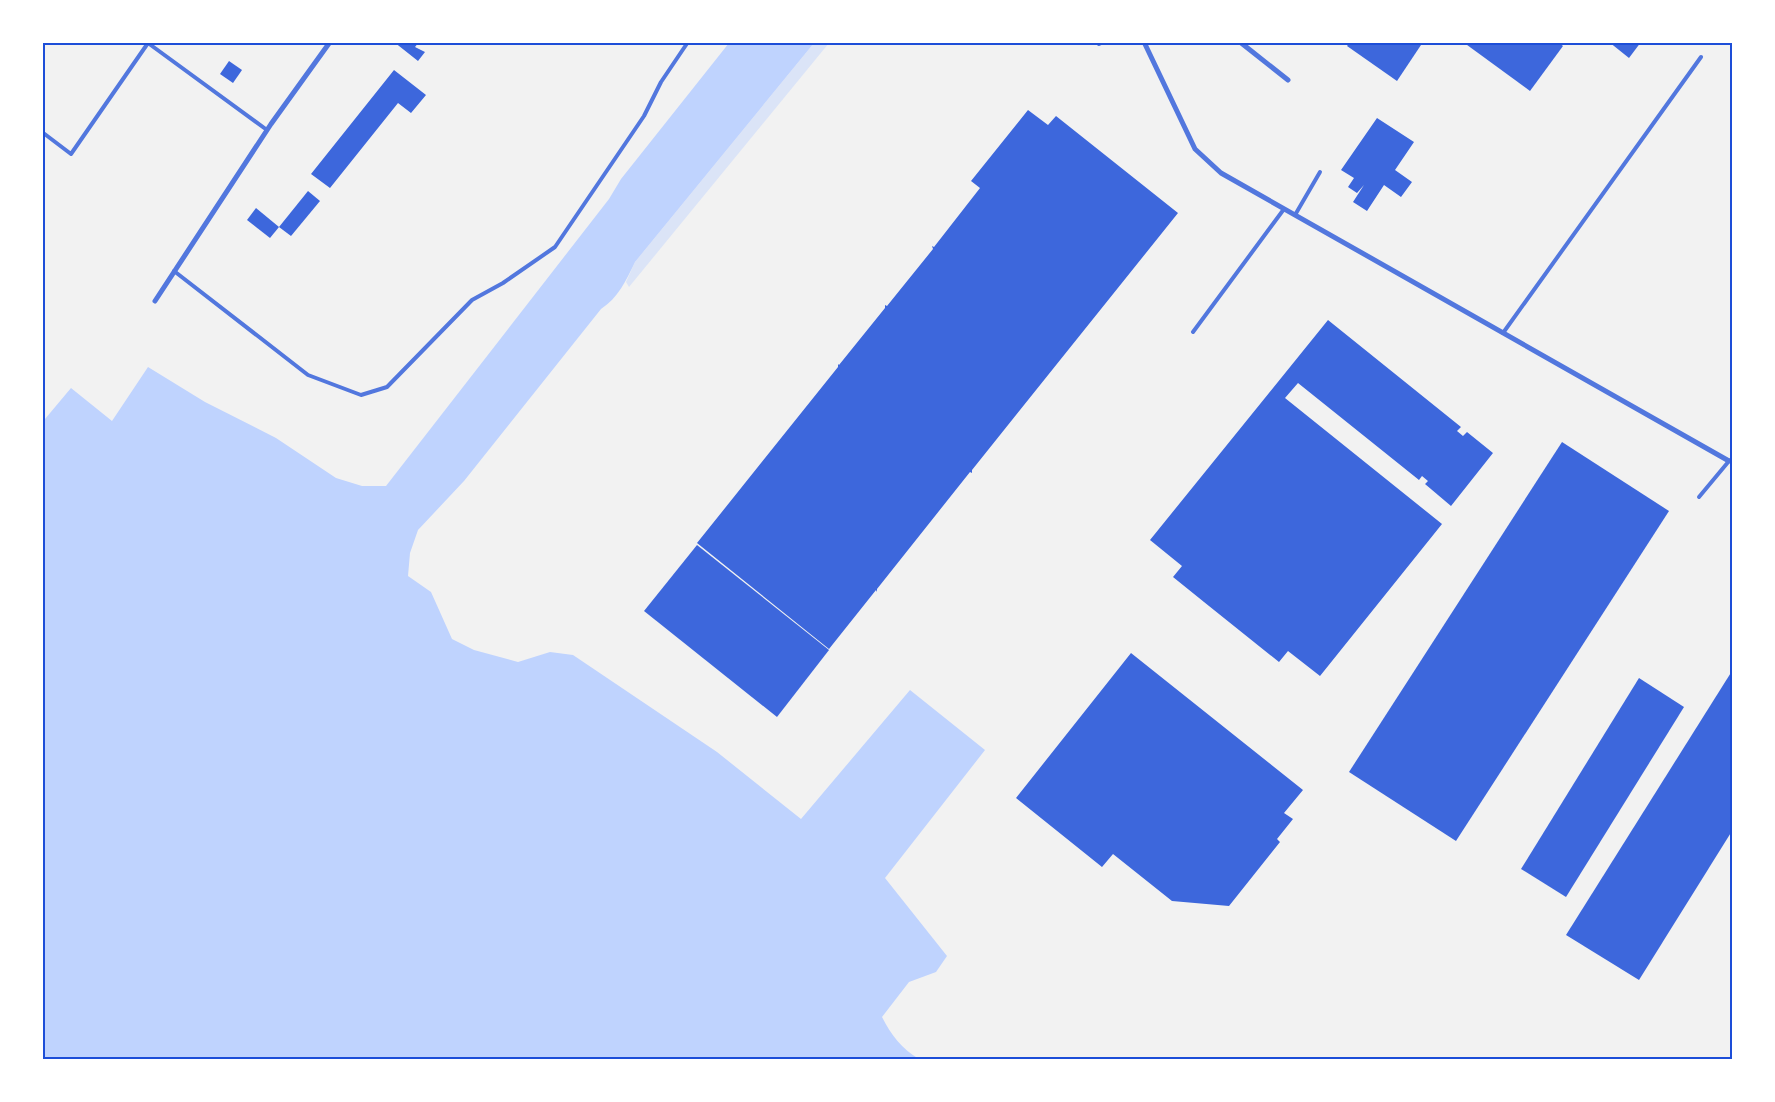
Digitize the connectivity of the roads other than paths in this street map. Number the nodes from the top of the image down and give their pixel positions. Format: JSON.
{"nodes":[{"id":1,"x":330,"y":42,"type":"edge"},
{"id":2,"x":688,"y":42,"type":"edge"},
{"id":3,"x":1144,"y":42,"type":"edge"},
{"id":4,"x":1240,"y":42,"type":"edge"},
{"id":5,"x":1701,"y":57,"type":"dead end"},
{"id":6,"x":1288,"y":80,"type":"dead end"},
{"id":7,"x":267,"y":130,"type":"junction"},
{"id":8,"x":42,"y":132,"type":"edge"},
{"id":9,"x":1320,"y":172,"type":"dead end"},
{"id":10,"x":1284,"y":209,"type":"junction"},
{"id":11,"x":1295,"y":215,"type":"junction"},
{"id":12,"x":174,"y":271,"type":"junction"},
{"id":13,"x":155,"y":301,"type":"dead end"},
{"id":14,"x":1192,"y":332,"type":"dead end"},
{"id":15,"x":1503,"y":333,"type":"junction"},
{"id":16,"x":1731,"y":460,"type":"edge"},
{"id":17,"x":1699,"y":497,"type":"dead end"}],
"edges":[{"from":1,"to":7,"type":"street"},
{"from":2,"to":12,"type":"lane"},
{"from":3,"to":10,"type":"street"},
{"from":4,"to":6,"type":"street"},
{"from":5,"to":15,"type":"lane"},
{"from":7,"to":8,"type":"lane"},
{"from":7,"to":12,"type":"street"},
{"from":9,"to":11,"type":"lane"},
{"from":10,"to":11,"type":"street"},
{"from":10,"to":14,"type":"lane"},
{"from":11,"to":15,"type":"street"},
{"from":12,"to":13,"type":"street"},
{"from":15,"to":16,"type":"street"},
{"from":16,"to":17,"type":"lane"}]}
